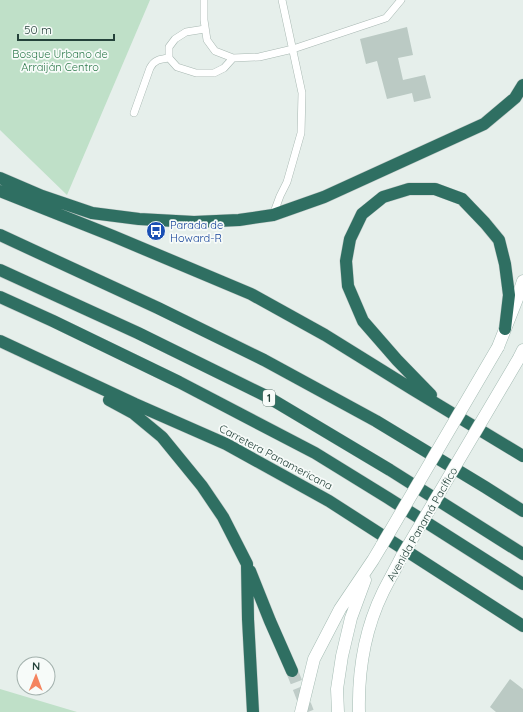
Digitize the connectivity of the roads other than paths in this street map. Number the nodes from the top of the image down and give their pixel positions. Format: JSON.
{"nodes":[{"id":1,"x":204,"y":0,"type":"edge"},
{"id":2,"x":282,"y":0,"type":"edge"},
{"id":3,"x":401,"y":0,"type":"edge"},
{"id":4,"x":205,"y":29,"type":"junction"},
{"id":5,"x":293,"y":49,"type":"junction"},
{"id":6,"x":169,"y":58,"type":"junction"},
{"id":7,"x":233,"y":58,"type":"junction"},
{"id":8,"x":523,"y":85,"type":"edge"},
{"id":9,"x":134,"y":113,"type":"dead end"},
{"id":10,"x":0,"y":178,"type":"edge"},
{"id":11,"x":0,"y":191,"type":"edge"},
{"id":12,"x":273,"y":215,"type":"junction"},
{"id":13,"x":0,"y":235,"type":"edge"},
{"id":14,"x":0,"y":270,"type":"edge"},
{"id":15,"x":523,"y":282,"type":"edge"},
{"id":16,"x":0,"y":297,"type":"edge"},
{"id":17,"x":505,"y":329,"type":"junction"},
{"id":18,"x":0,"y":341,"type":"edge"},
{"id":19,"x":521,"y":354,"type":"edge"},
{"id":20,"x":31,"y":355,"type":"junction"},
{"id":21,"x":443,"y":408,"type":"junction"},
{"id":22,"x":523,"y":456,"type":"edge"},
{"id":23,"x":523,"y":511,"type":"edge"},
{"id":24,"x":523,"y":554,"type":"edge"},
{"id":25,"x":373,"y":560,"type":"junction"},
{"id":26,"x":247,"y":564,"type":"junction"},
{"id":27,"x":523,"y":584,"type":"edge"},
{"id":28,"x":523,"y":626,"type":"edge"},
{"id":29,"x":292,"y":670,"type":"tunnel mouth"},
{"id":30,"x":253,"y":712,"type":"edge"},
{"id":31,"x":301,"y":712,"type":"edge"},
{"id":32,"x":338,"y":712,"type":"edge"},
{"id":33,"x":359,"y":712,"type":"edge"}],
"edges":[{"from":1,"to":4,"type":"lane"},
{"from":2,"to":5,"type":"lane"},
{"from":3,"to":5,"type":"lane"},
{"from":4,"to":6,"type":"lane"},
{"from":4,"to":7,"type":"lane"},
{"from":5,"to":7,"type":"lane"},
{"from":5,"to":12,"type":"lane"},
{"from":6,"to":7,"type":"lane"},
{"from":6,"to":9,"type":"lane"},
{"from":8,"to":12,"type":"highway"},
{"from":10,"to":12,"type":"highway"},
{"from":11,"to":21,"type":"highway"},
{"from":13,"to":23,"type":"highway"},
{"from":14,"to":24,"type":"highway","number":"1"},
{"from":15,"to":17,"type":"main road","name":"Avenida Panamá Pacífico"},
{"from":16,"to":27,"type":"highway"},
{"from":17,"to":21,"type":"highway"},
{"from":17,"to":25,"type":"main road","name":"Avenida Panamá Pacífico","bridge":true},
{"from":18,"to":20,"type":"highway","name":"Carretera Panamericana"},
{"from":19,"to":33,"type":"main road","name":"Avenida Panamá Pacífico","bridge":true},
{"from":20,"to":26,"type":"highway"},
{"from":20,"to":28,"type":"highway","name":"Carretera Panamericana"},
{"from":21,"to":22,"type":"highway"},
{"from":25,"to":31,"type":"main road","name":"Avenida Panamá Pacífico"},
{"from":25,"to":32,"type":"main road","name":"Avenida Panamá Pacífico"},
{"from":26,"to":29,"type":"highway"},
{"from":26,"to":30,"type":"highway"}]}
